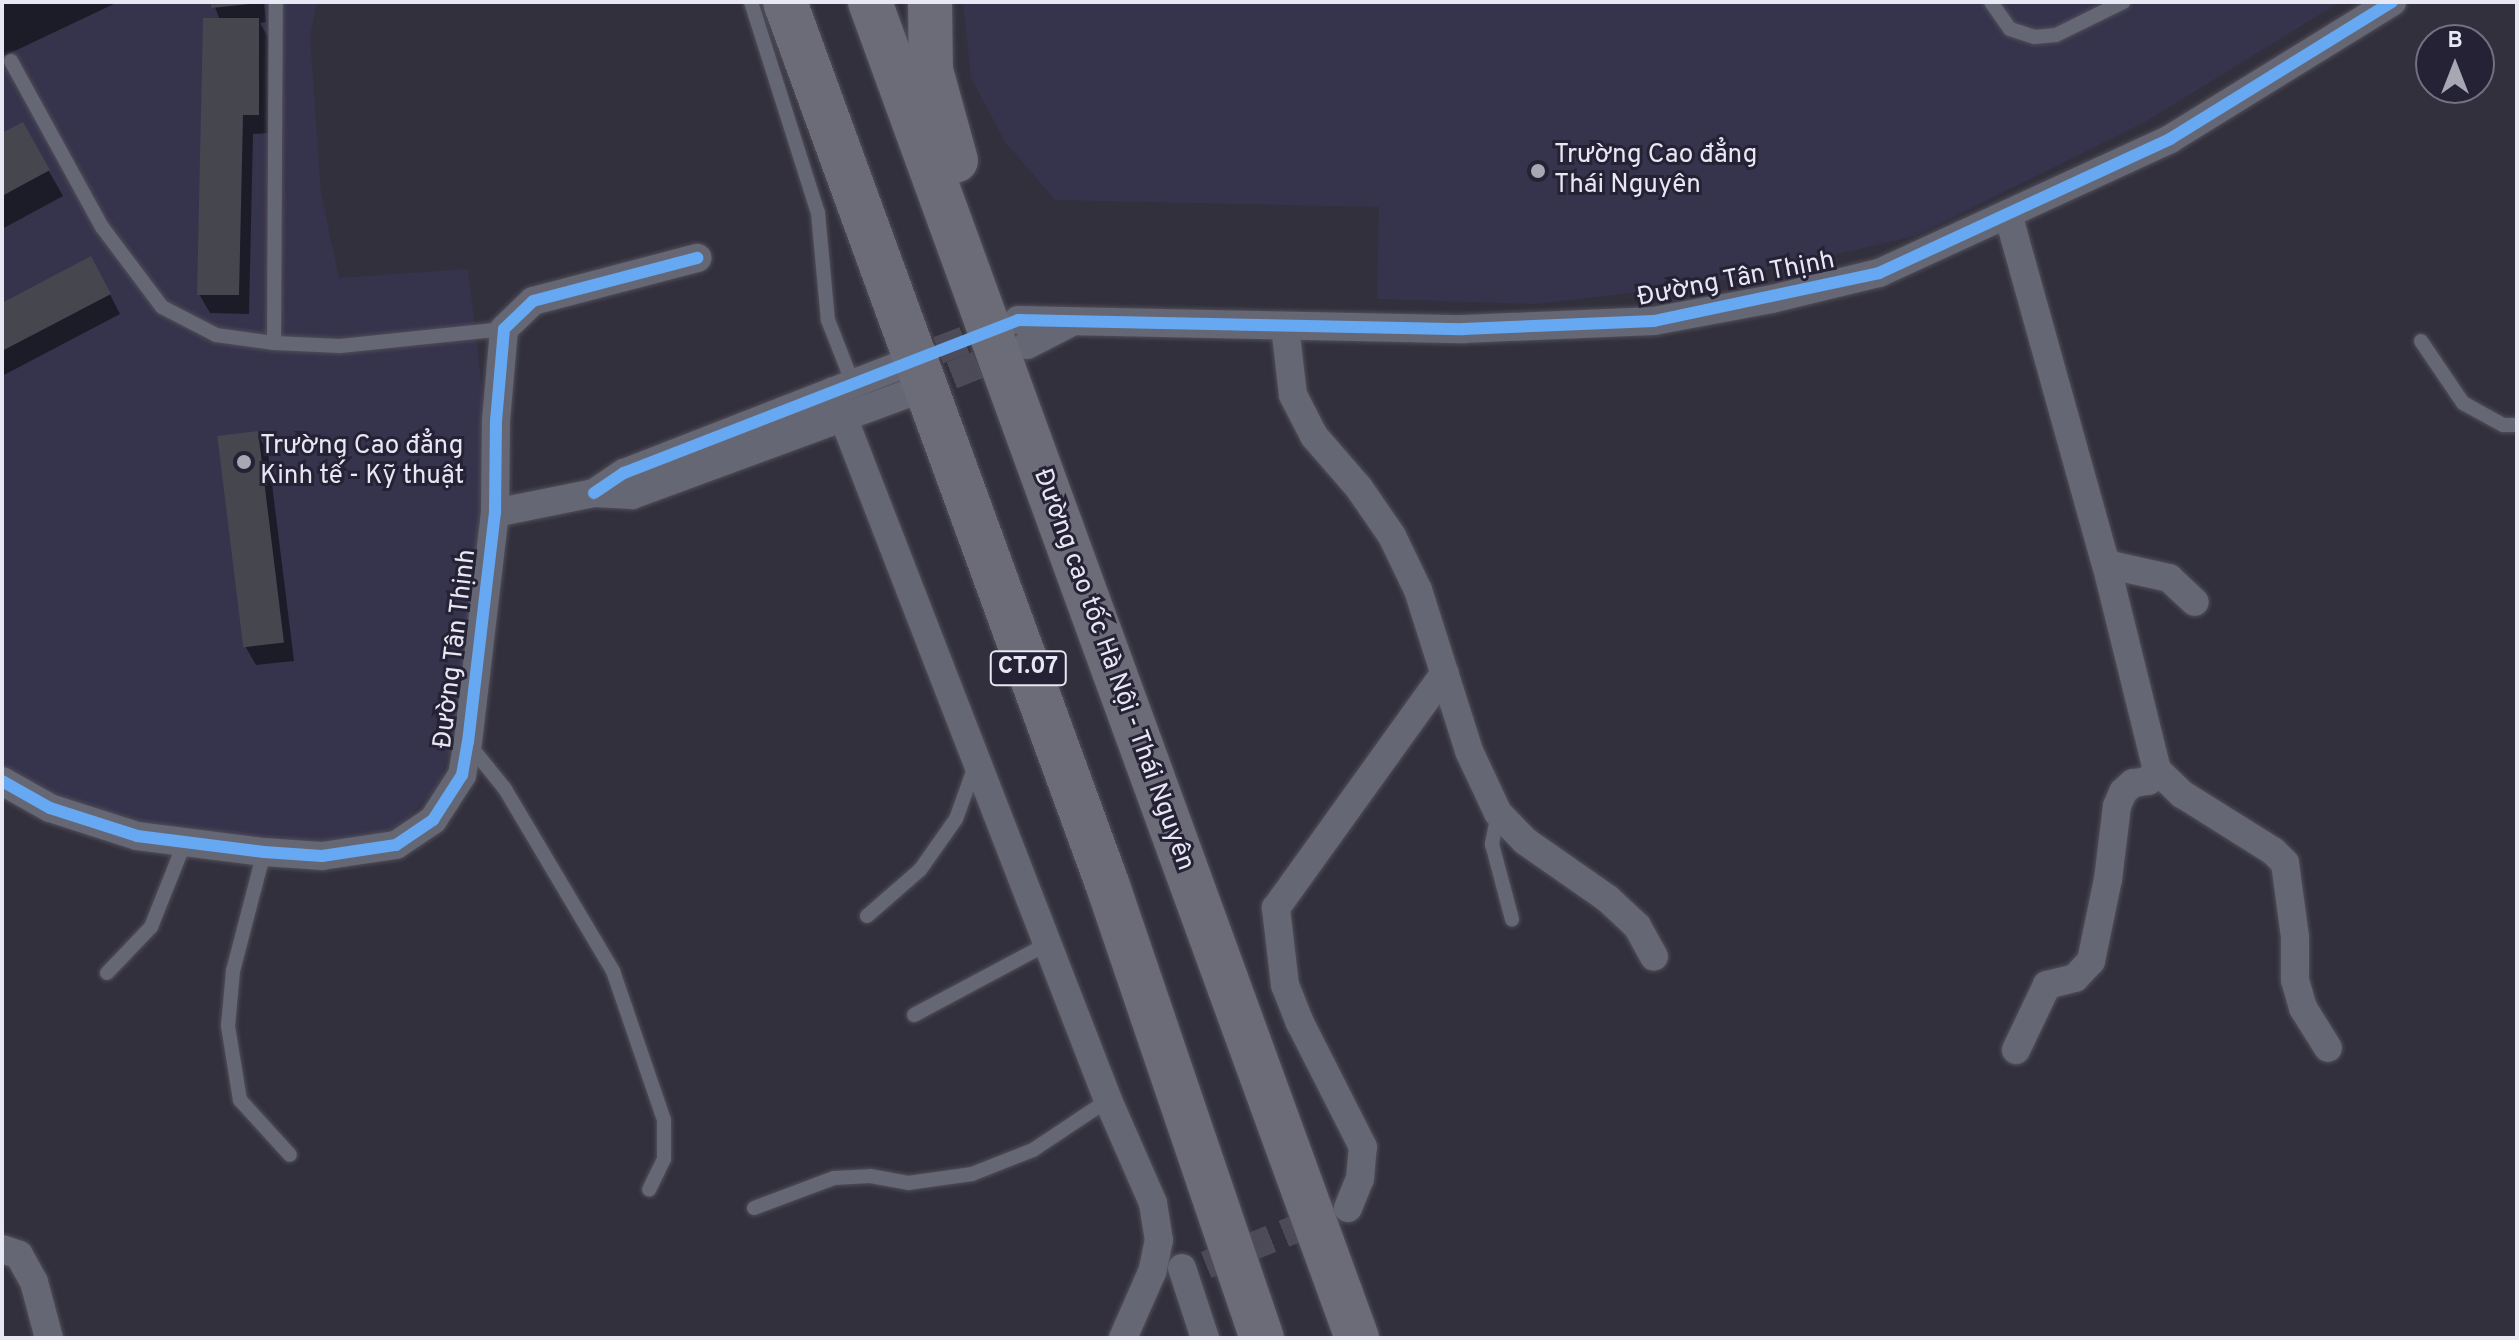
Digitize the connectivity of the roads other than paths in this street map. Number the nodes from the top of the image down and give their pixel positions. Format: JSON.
{"nodes":[{"id":1,"x":276,"y":2,"type":"edge"},
{"id":2,"x":751,"y":2,"type":"edge"},
{"id":3,"x":785,"y":2,"type":"edge"},
{"id":4,"x":870,"y":2,"type":"edge"},
{"id":5,"x":930,"y":2,"type":"edge"},
{"id":6,"x":1991,"y":2,"type":"edge"},
{"id":7,"x":2123,"y":2,"type":"edge"},
{"id":8,"x":2392,"y":2,"type":"edge"},
{"id":9,"x":11,"y":61,"type":"dead end"},
{"id":10,"x":2008,"y":214,"type":"junction"},
{"id":11,"x":697,"y":258,"type":"dead end"},
{"id":12,"x":1285,"y":326,"type":"junction"},
{"id":13,"x":504,"y":329,"type":"junction"},
{"id":14,"x":1023,"y":332,"type":"tunnel mouth"},
{"id":15,"x":2421,"y":341,"type":"dead end"},
{"id":16,"x":274,"y":343,"type":"junction"},
{"id":17,"x":899,"y":366,"type":"tunnel mouth"},
{"id":18,"x":843,"y":388,"type":"junction"},
{"id":19,"x":909,"y":393,"type":"tunnel mouth"},
{"id":20,"x":843,"y":419,"type":"junction"},
{"id":21,"x":2517,"y":425,"type":"edge"},
{"id":22,"x":594,"y":493,"type":"junction"},
{"id":23,"x":495,"y":513,"type":"junction"},
{"id":24,"x":2106,"y":564,"type":"junction"},
{"id":25,"x":2195,"y":602,"type":"dead end"},
{"id":26,"x":1445,"y":673,"type":"junction"},
{"id":27,"x":468,"y":742,"type":"junction"},
{"id":28,"x":977,"y":762,"type":"junction"},
{"id":29,"x":2157,"y":770,"type":"junction"},
{"id":30,"x":2,"y":781,"type":"edge"},
{"id":31,"x":1498,"y":813,"type":"junction"},
{"id":32,"x":184,"y":844,"type":"junction"},
{"id":33,"x":264,"y":852,"type":"junction"},
{"id":34,"x":1183,"y":863,"type":"junction"},
{"id":35,"x":867,"y":916,"type":"dead end"},
{"id":36,"x":1512,"y":919,"type":"dead end"},
{"id":37,"x":1047,"y":944,"type":"junction"},
{"id":38,"x":1654,"y":957,"type":"dead end"},
{"id":39,"x":107,"y":973,"type":"dead end"},
{"id":40,"x":914,"y":1015,"type":"dead end"},
{"id":41,"x":2328,"y":1048,"type":"dead end"},
{"id":42,"x":2016,"y":1050,"type":"dead end"},
{"id":43,"x":1108,"y":1100,"type":"junction"},
{"id":44,"x":290,"y":1155,"type":"dead end"},
{"id":45,"x":649,"y":1190,"type":"dead end"},
{"id":46,"x":754,"y":1208,"type":"dead end"},
{"id":47,"x":1348,"y":1208,"type":"dead end"},
{"id":48,"x":2,"y":1249,"type":"edge"},
{"id":49,"x":1152,"y":1272,"type":"junction"},
{"id":50,"x":49,"y":1338,"type":"edge"},
{"id":51,"x":1123,"y":1338,"type":"edge"},
{"id":52,"x":1205,"y":1338,"type":"edge"},
{"id":53,"x":1262,"y":1338,"type":"edge"},
{"id":54,"x":1357,"y":1338,"type":"edge"}],
"edges":[{"from":1,"to":16,"type":"lane"},
{"from":2,"to":18,"type":"lane"},
{"from":3,"to":53,"type":"highway","number":"CT.07"},
{"from":4,"to":34,"type":"highway","name":"Đường cao tốc Hà Nội - Thái Nguyên","number":"CT.07"},
{"from":5,"to":34,"type":"highway"},
{"from":6,"to":7,"type":"lane"},
{"from":8,"to":10,"type":"street","name":"Đường Tân Thịnh"},
{"from":9,"to":16,"type":"lane"},
{"from":10,"to":12,"type":"street","name":"Đường Tân Thịnh"},
{"from":10,"to":24,"type":"street"},
{"from":11,"to":13,"type":"street"},
{"from":12,"to":14,"type":"street","name":"Đường Tân Thịnh"},
{"from":12,"to":26,"type":"street"},
{"from":13,"to":16,"type":"lane"},
{"from":13,"to":23,"type":"street","name":"Đường Tân Thịnh"},
{"from":15,"to":21,"type":"lane"},
{"from":17,"to":18,"type":"street"},
{"from":18,"to":20,"type":"street"},
{"from":18,"to":22,"type":"street"},
{"from":19,"to":20,"type":"street"},
{"from":20,"to":22,"type":"street"},
{"from":20,"to":28,"type":"street"},
{"from":22,"to":23,"type":"street"},
{"from":23,"to":27,"type":"street","name":"Đường Tân Thịnh"},
{"from":24,"to":25,"type":"street"},
{"from":24,"to":29,"type":"street"},
{"from":26,"to":31,"type":"street"},
{"from":26,"to":47,"type":"street"},
{"from":27,"to":33,"type":"street","name":"Đường Tân Thịnh"},
{"from":27,"to":45,"type":"lane"},
{"from":28,"to":35,"type":"lane"},
{"from":28,"to":37,"type":"street"},
{"from":29,"to":41,"type":"street"},
{"from":29,"to":42,"type":"street"},
{"from":30,"to":32,"type":"street","name":"Đường Tân Thịnh"},
{"from":31,"to":36,"type":"lane"},
{"from":31,"to":38,"type":"street"},
{"from":32,"to":33,"type":"street","name":"Đường Tân Thịnh"},
{"from":32,"to":39,"type":"lane"},
{"from":33,"to":44,"type":"lane"},
{"from":34,"to":54,"type":"highway","name":"Đường cao tốc Hà Nội - Thái Nguyên","number":"CT.07"},
{"from":37,"to":40,"type":"lane"},
{"from":37,"to":43,"type":"street"},
{"from":43,"to":46,"type":"lane"},
{"from":43,"to":49,"type":"street"},
{"from":48,"to":50,"type":"street"},
{"from":49,"to":51,"type":"street"},
{"from":49,"to":52,"type":"street"}]}
